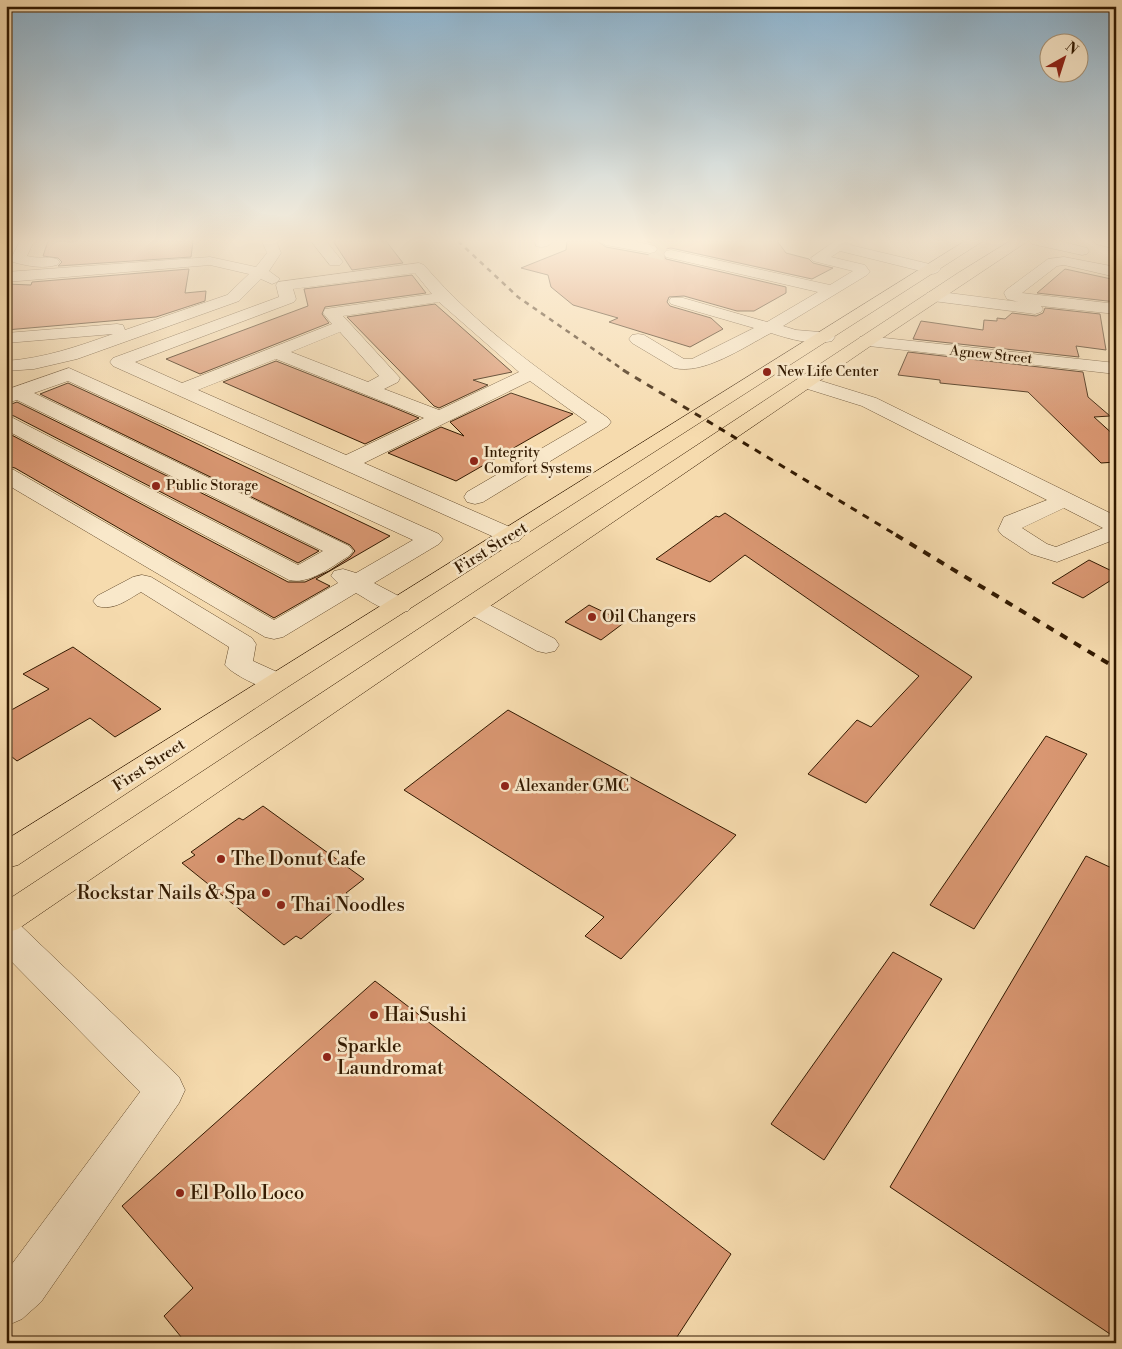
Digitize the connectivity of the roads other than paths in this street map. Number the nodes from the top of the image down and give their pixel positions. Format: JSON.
{"nodes":[{"id":1,"x":217,"y":304,"type":"edge"},
{"id":2,"x":275,"y":304,"type":"edge"},
{"id":3,"x":395,"y":304,"type":"edge"},
{"id":4,"x":451,"y":304,"type":"edge"},
{"id":5,"x":688,"y":304,"type":"edge"},
{"id":6,"x":809,"y":304,"type":"edge"},
{"id":7,"x":878,"y":304,"type":"edge"},
{"id":8,"x":921,"y":304,"type":"edge"},
{"id":9,"x":989,"y":304,"type":"edge"},
{"id":10,"x":1067,"y":304,"type":"edge"},
{"id":11,"x":1116,"y":309,"type":"edge"},
{"id":12,"x":1116,"y":316,"type":"edge"},
{"id":13,"x":156,"y":326,"type":"junction"},
{"id":14,"x":770,"y":327,"type":"junction"},
{"id":15,"x":348,"y":332,"type":"junction"},
{"id":16,"x":826,"y":337,"type":"junction"},
{"id":17,"x":6,"y":338,"type":"edge"},
{"id":18,"x":638,"y":339,"type":"dead end"},
{"id":19,"x":866,"y":341,"type":"junction"},
{"id":20,"x":275,"y":352,"type":"junction"},
{"id":21,"x":6,"y":366,"type":"edge"},
{"id":22,"x":1116,"y":369,"type":"edge"},
{"id":23,"x":531,"y":373,"type":"junction"},
{"id":24,"x":805,"y":382,"type":"junction"},
{"id":25,"x":368,"y":389,"type":"junction"},
{"id":26,"x":182,"y":390,"type":"junction"},
{"id":27,"x":12,"y":395,"type":"edge"},
{"id":28,"x":439,"y":417,"type":"junction"},
{"id":29,"x":6,"y":422,"type":"edge"},
{"id":30,"x":347,"y":463,"type":"junction"},
{"id":31,"x":6,"y":475,"type":"edge"},
{"id":32,"x":475,"y":497,"type":"dead end"},
{"id":33,"x":1065,"y":500,"type":"junction"},
{"id":34,"x":1116,"y":531,"type":"edge"},
{"id":35,"x":511,"y":536,"type":"junction"},
{"id":36,"x":319,"y":563,"type":"junction"},
{"id":37,"x":358,"y":583,"type":"junction"},
{"id":38,"x":106,"y":601,"type":"dead end"},
{"id":39,"x":399,"y":606,"type":"junction"},
{"id":40,"x":473,"y":606,"type":"junction"},
{"id":41,"x":546,"y":645,"type":"dead end"},
{"id":42,"x":276,"y":682,"type":"junction"},
{"id":43,"x":6,"y":856,"type":"edge"},
{"id":44,"x":6,"y":919,"type":"edge"},
{"id":45,"x":6,"y":932,"type":"edge"},
{"id":46,"x":6,"y":1303,"type":"edge"}],
"edges":[{"from":1,"to":13,"type":"street"},
{"from":2,"to":26,"type":"street"},
{"from":3,"to":15,"type":"street"},
{"from":4,"to":23,"type":"street"},
{"from":5,"to":14,"type":"street"},
{"from":6,"to":14,"type":"street"},
{"from":7,"to":16,"type":"main road","name":"First Street"},
{"from":8,"to":19,"type":"main road"},
{"from":9,"to":12,"type":"street"},
{"from":10,"to":11,"type":"street"},
{"from":13,"to":17,"type":"street"},
{"from":13,"to":21,"type":"street"},
{"from":14,"to":16,"type":"street"},
{"from":14,"to":18,"type":"street"},
{"from":15,"to":20,"type":"street"},
{"from":15,"to":25,"type":"street"},
{"from":16,"to":19,"type":"main road"},
{"from":16,"to":35,"type":"main road","name":"First Street"},
{"from":19,"to":22,"type":"street","name":"Agnew Street"},
{"from":19,"to":24,"type":"main road"},
{"from":20,"to":25,"type":"street"},
{"from":20,"to":26,"type":"street"},
{"from":23,"to":28,"type":"street"},
{"from":23,"to":32,"type":"street"},
{"from":24,"to":33,"type":"street"},
{"from":24,"to":40,"type":"main road"},
{"from":25,"to":28,"type":"street"},
{"from":26,"to":30,"type":"street"},
{"from":27,"to":36,"type":"street"},
{"from":27,"to":37,"type":"street"},
{"from":28,"to":30,"type":"street"},
{"from":29,"to":36,"type":"street"},
{"from":30,"to":35,"type":"street"},
{"from":31,"to":37,"type":"street"},
{"from":33,"to":34,"type":"street"},
{"from":33,"to":34,"type":"street"},
{"from":35,"to":39,"type":"main road","name":"First Street"},
{"from":36,"to":37,"type":"street"},
{"from":37,"to":39,"type":"street"},
{"from":38,"to":42,"type":"street"},
{"from":39,"to":42,"type":"main road","name":"First Street"},
{"from":40,"to":41,"type":"street"},
{"from":40,"to":44,"type":"main road"},
{"from":42,"to":43,"type":"main road","name":"First Street"},
{"from":45,"to":46,"type":"street"}]}
